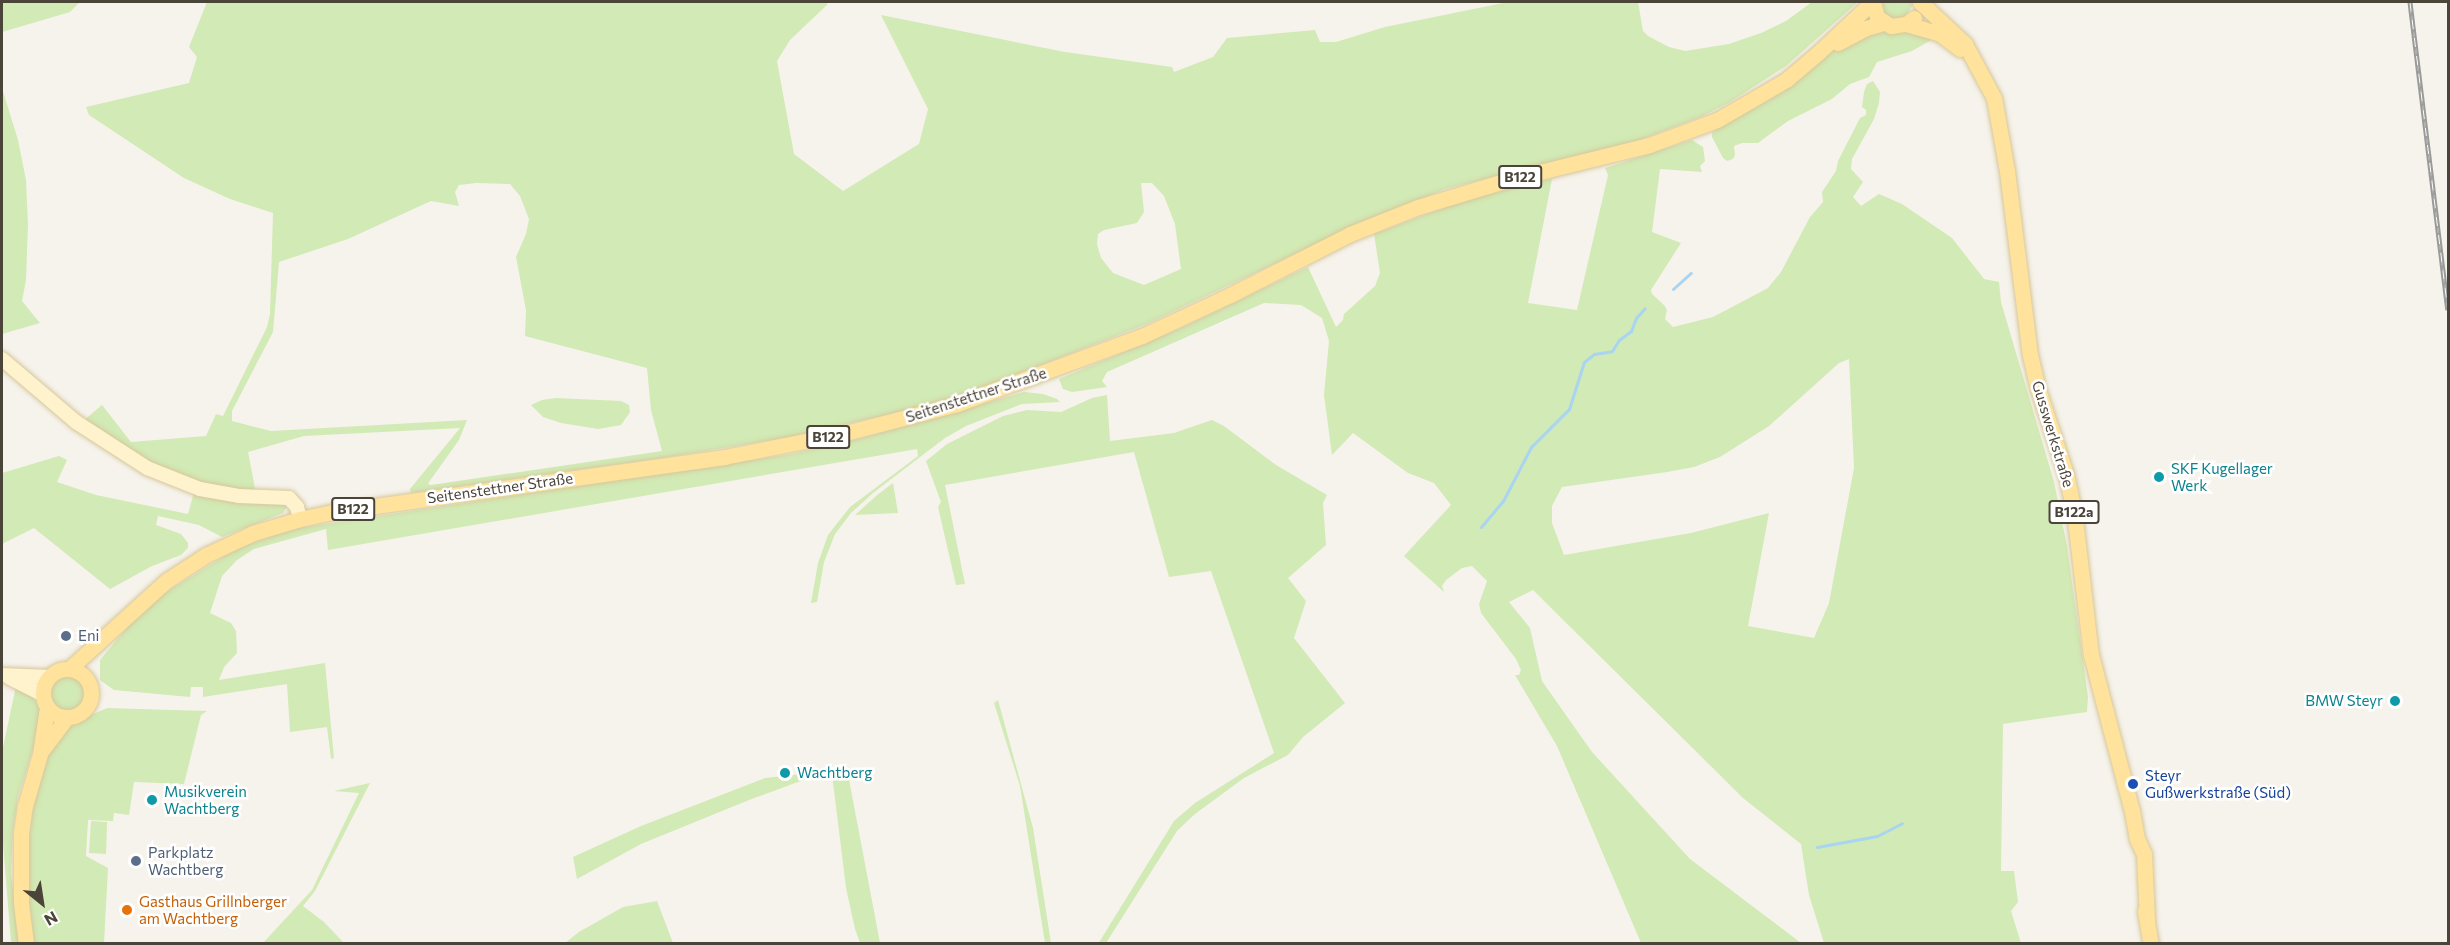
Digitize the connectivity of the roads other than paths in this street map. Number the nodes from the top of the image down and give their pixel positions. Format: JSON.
{"nodes":[{"id":1,"x":1872,"y":2,"type":"edge"},
{"id":2,"x":1920,"y":2,"type":"edge"},
{"id":3,"x":1884,"y":22,"type":"junction"},
{"id":4,"x":1906,"y":24,"type":"junction"},
{"id":5,"x":1819,"y":52,"type":"junction"},
{"id":6,"x":1978,"y":64,"type":"junction"},
{"id":7,"x":2,"y":359,"type":"edge"},
{"id":8,"x":300,"y":519,"type":"junction"},
{"id":9,"x":108,"y":634,"type":"junction"},
{"id":10,"x":69,"y":669,"type":"junction"},
{"id":11,"x":4,"y":676,"type":"edge"},
{"id":12,"x":49,"y":677,"type":"junction"},
{"id":13,"x":86,"y":677,"type":"junction"},
{"id":14,"x":45,"y":700,"type":"junction"},
{"id":15,"x":66,"y":718,"type":"junction"},
{"id":16,"x":40,"y":754,"type":"junction"},
{"id":17,"x":26,"y":944,"type":"edge"},
{"id":18,"x":2151,"y":944,"type":"edge"}],
"edges":[{"from":1,"to":3,"type":"main road","number":"B122"},
{"from":1,"to":5,"type":"main road","name":"Seitenstettner Straße","number":"B122"},
{"from":2,"to":4,"type":"main road"},
{"from":2,"to":6,"type":"main road","name":"Gusswerkstraße","number":"B122a"},
{"from":3,"to":4,"type":"main road","number":"B122"},
{"from":3,"to":5,"type":"main road","name":"Seitenstettner Straße","number":"B122"},
{"from":4,"to":6,"type":"main road","name":"Gusswerkstraße","number":"B122a"},
{"from":5,"to":8,"type":"main road","name":"Seitenstettner Straße","number":"B122"},
{"from":6,"to":18,"type":"main road","name":"Gusswerkstraße","number":"B122a"},
{"from":7,"to":8,"type":"street"},
{"from":8,"to":9,"type":"main road","name":"Seitenstettner Straße","number":"B122"},
{"from":9,"to":10,"type":"main road","name":"Seitenstettner Straße","number":"B122"},
{"from":9,"to":13,"type":"main road","name":"Seitenstettner Straße","number":"B122"},
{"from":10,"to":12,"type":"main road","number":"B122"},
{"from":10,"to":13,"type":"main road"},
{"from":11,"to":12,"type":"street"},
{"from":11,"to":14,"type":"street"},
{"from":12,"to":14,"type":"main road"},
{"from":13,"to":15,"type":"main road"},
{"from":14,"to":15,"type":"main road"},
{"from":14,"to":16,"type":"main road"},
{"from":15,"to":16,"type":"main road"},
{"from":16,"to":17,"type":"main road"}]}
